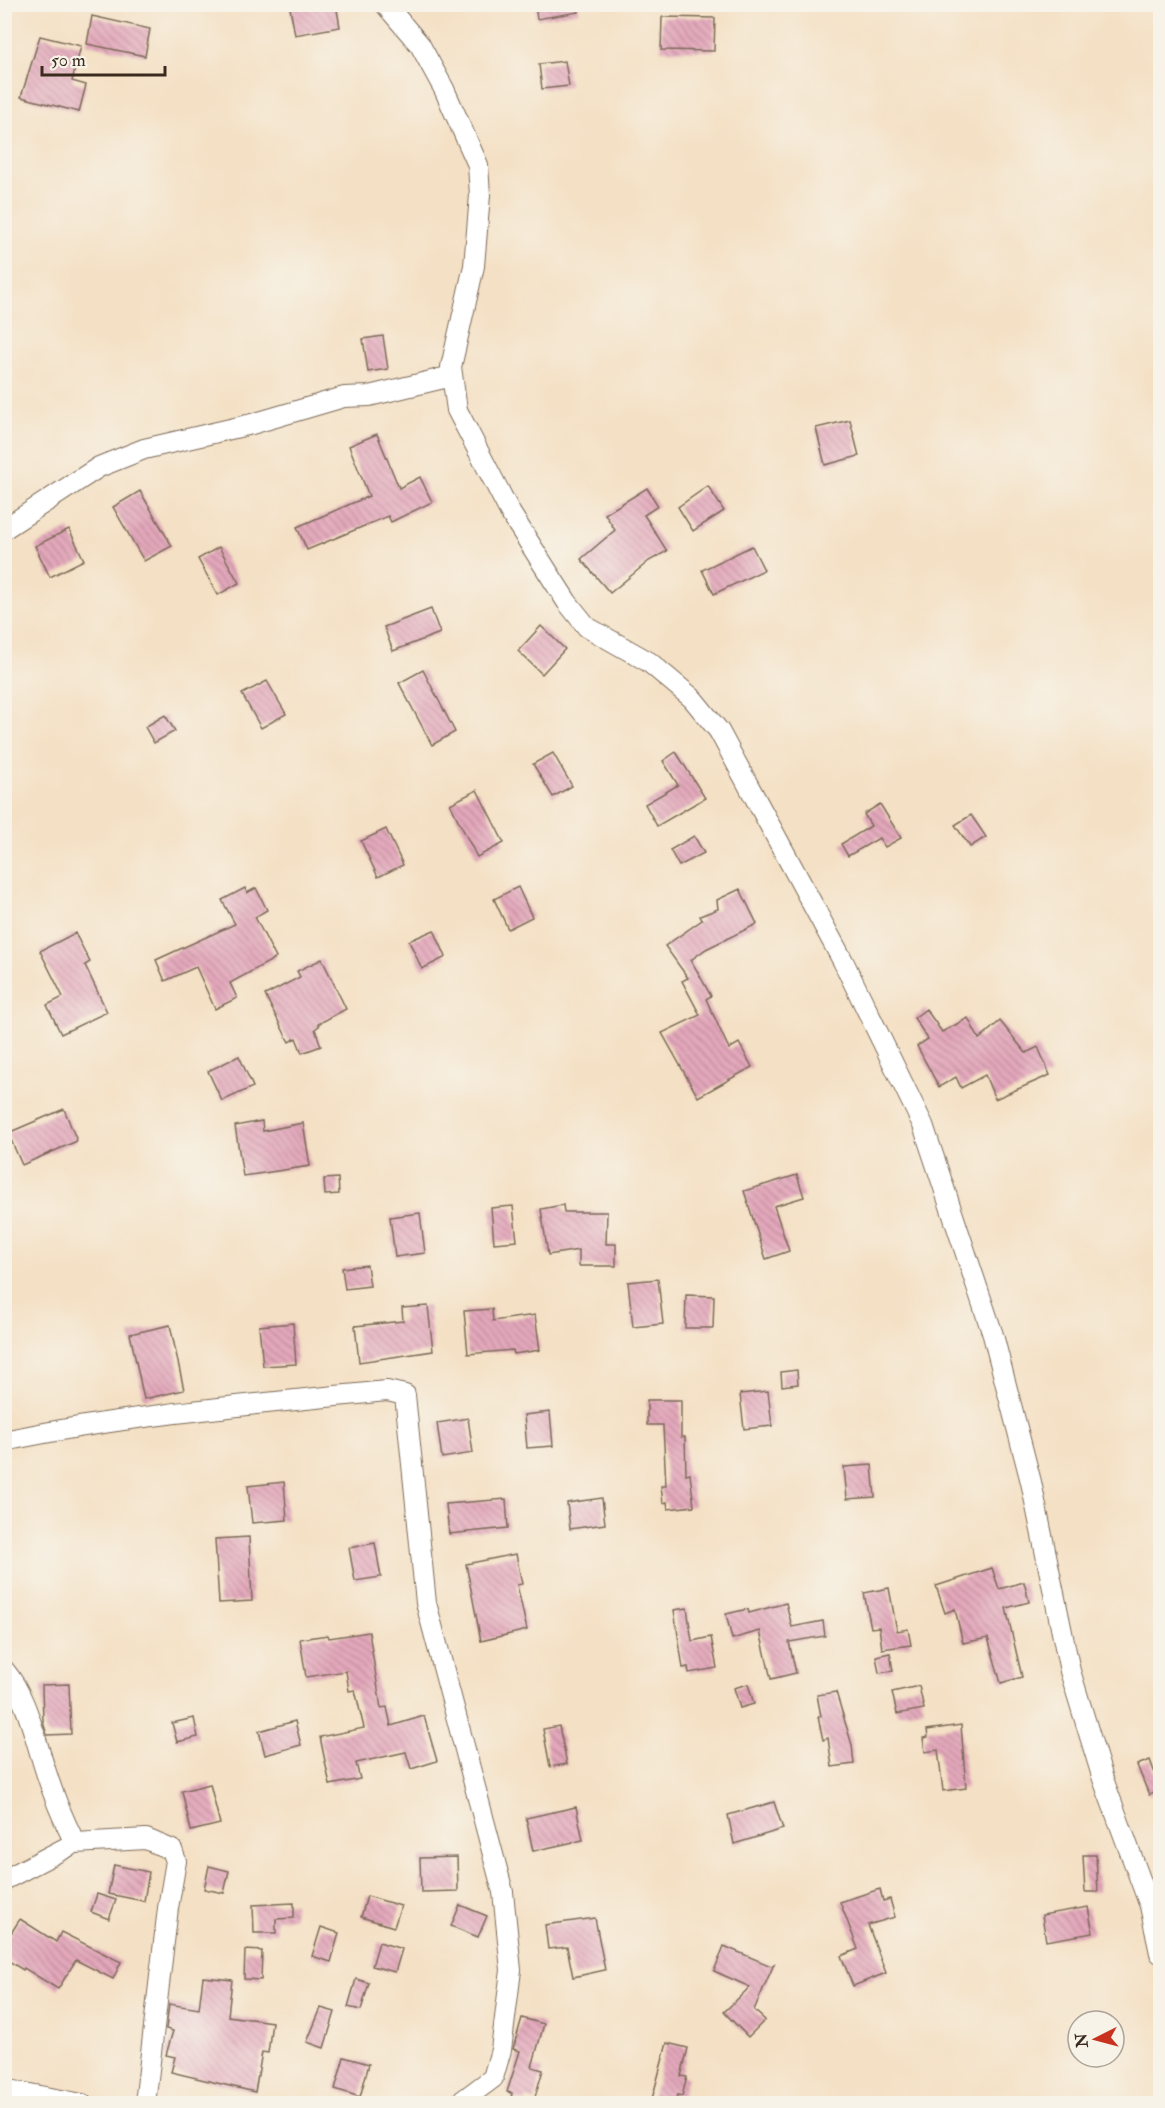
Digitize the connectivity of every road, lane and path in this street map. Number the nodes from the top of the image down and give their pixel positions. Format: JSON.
{"nodes":[{"id":1,"x":385,"y":4,"type":"edge"},
{"id":2,"x":452,"y":376,"type":"junction"},
{"id":3,"x":4,"y":529,"type":"edge"},
{"id":4,"x":4,"y":1442,"type":"edge"},
{"id":5,"x":4,"y":1670,"type":"edge"},
{"id":6,"x":75,"y":1843,"type":"junction"},
{"id":7,"x":4,"y":1880,"type":"edge"},
{"id":8,"x":1161,"y":1953,"type":"edge"},
{"id":9,"x":4,"y":2089,"type":"edge"},
{"id":10,"x":82,"y":2103,"type":"edge"},
{"id":11,"x":145,"y":2103,"type":"edge"},
{"id":12,"x":458,"y":2103,"type":"edge"}],
"edges":[{"from":1,"to":2,"type":"street"},
{"from":2,"to":3,"type":"street"},
{"from":2,"to":8,"type":"street"},
{"from":4,"to":12,"type":"street"},
{"from":5,"to":6,"type":"street"},
{"from":6,"to":7,"type":"street"},
{"from":6,"to":11,"type":"street"},
{"from":9,"to":10,"type":"street"}]}
